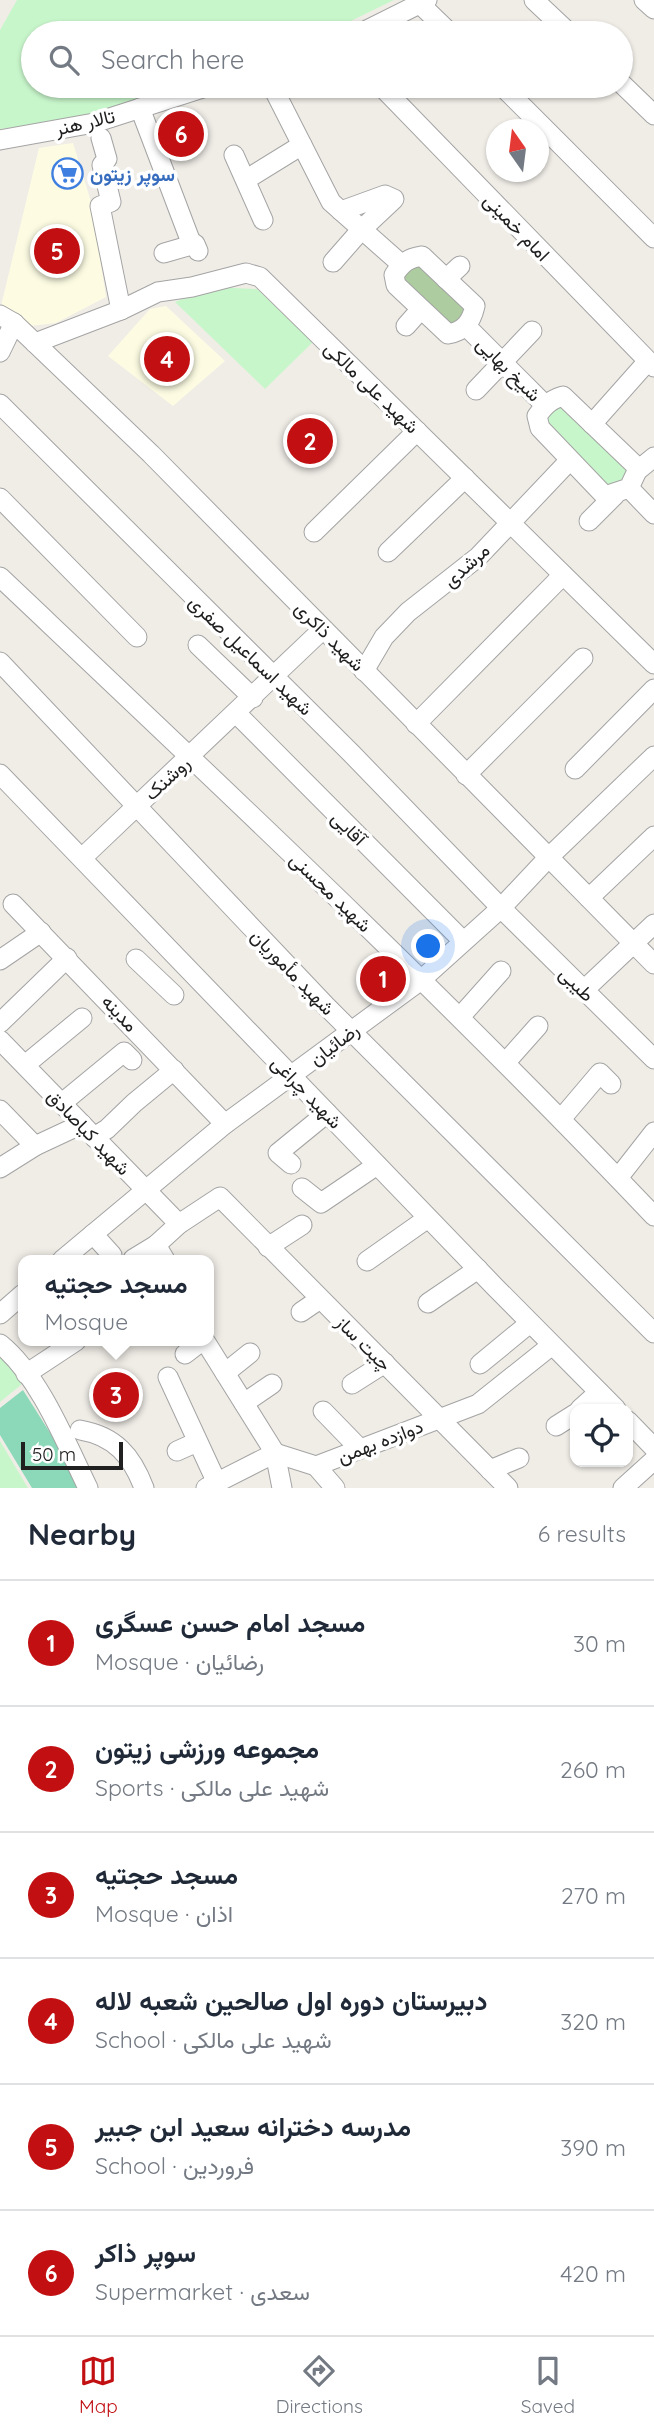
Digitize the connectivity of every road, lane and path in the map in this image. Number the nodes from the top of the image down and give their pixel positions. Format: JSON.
{"nodes":[{"id":1,"x":534,"y":0,"type":"edge"},
{"id":2,"x":645,"y":0,"type":"edge"},
{"id":3,"x":424,"y":2,"type":"edge"},
{"id":4,"x":654,"y":9,"type":"edge"},
{"id":5,"x":385,"y":21,"type":"edge"},
{"id":6,"x":440,"y":21,"type":"edge"},
{"id":7,"x":556,"y":21,"type":"edge"},
{"id":8,"x":633,"y":95,"type":"edge"},
{"id":9,"x":171,"y":98,"type":"edge"},
{"id":10,"x":278,"y":98,"type":"edge"},
{"id":11,"x":393,"y":98,"type":"edge"},
{"id":12,"x":514,"y":98,"type":"edge"},
{"id":13,"x":140,"y":108,"type":"junction"},
{"id":14,"x":654,"y":116,"type":"edge"},
{"id":15,"x":101,"y":138,"type":"dead end"},
{"id":16,"x":0,"y":140,"type":"edge"},
{"id":17,"x":302,"y":145,"type":"junction"},
{"id":18,"x":234,"y":155,"type":"dead end"},
{"id":19,"x":247,"y":179,"type":"junction"},
{"id":20,"x":341,"y":211,"type":"junction"},
{"id":21,"x":263,"y":220,"type":"dead end"},
{"id":22,"x":361,"y":230,"type":"junction"},
{"id":23,"x":654,"y":238,"type":"edge"},
{"id":24,"x":164,"y":253,"type":"dead end"},
{"id":25,"x":333,"y":262,"type":"dead end"},
{"id":26,"x":401,"y":264,"type":"junction"},
{"id":27,"x":421,"y":309,"type":"junction"},
{"id":28,"x":121,"y":310,"type":"junction"},
{"id":29,"x":7,"y":319,"type":"edge"},
{"id":30,"x":406,"y":326,"type":"dead end"},
{"id":31,"x":466,"y":326,"type":"junction"},
{"id":32,"x":532,"y":331,"type":"dead end"},
{"id":33,"x":34,"y":343,"type":"junction"},
{"id":34,"x":0,"y":352,"type":"edge"},
{"id":35,"x":649,"y":356,"type":"edge"},
{"id":36,"x":501,"y":361,"type":"junction"},
{"id":37,"x":476,"y":390,"type":"dead end"},
{"id":38,"x":0,"y":404,"type":"edge"},
{"id":39,"x":545,"y":405,"type":"junction"},
{"id":40,"x":592,"y":424,"type":"junction"},
{"id":41,"x":417,"y":431,"type":"junction"},
{"id":42,"x":654,"y":457,"type":"edge"},
{"id":43,"x":570,"y":460,"type":"junction"},
{"id":44,"x":465,"y":478,"type":"junction"},
{"id":45,"x":627,"y":485,"type":"junction"},
{"id":46,"x":0,"y":498,"type":"edge"},
{"id":47,"x":654,"y":514,"type":"edge"},
{"id":48,"x":589,"y":521,"type":"dead end"},
{"id":49,"x":510,"y":522,"type":"junction"},
{"id":50,"x":314,"y":532,"type":"dead end"},
{"id":51,"x":388,"y":552,"type":"dead end"},
{"id":52,"x":563,"y":575,"type":"junction"},
{"id":53,"x":0,"y":577,"type":"edge"},
{"id":54,"x":323,"y":629,"type":"junction"},
{"id":55,"x":137,"y":637,"type":"dead end"},
{"id":56,"x":198,"y":645,"type":"dead end"},
{"id":57,"x":583,"y":658,"type":"dead end"},
{"id":58,"x":0,"y":662,"type":"edge"},
{"id":59,"x":654,"y":664,"type":"edge"},
{"id":60,"x":364,"y":671,"type":"junction"},
{"id":61,"x":274,"y":677,"type":"junction"},
{"id":62,"x":654,"y":690,"type":"edge"},
{"id":63,"x":253,"y":698,"type":"junction"},
{"id":64,"x":236,"y":713,"type":"junction"},
{"id":65,"x":416,"y":724,"type":"junction"},
{"id":66,"x":654,"y":756,"type":"edge"},
{"id":67,"x":190,"y":757,"type":"junction"},
{"id":68,"x":575,"y":769,"type":"dead end"},
{"id":69,"x":467,"y":775,"type":"junction"},
{"id":70,"x":1,"y":778,"type":"edge"},
{"id":71,"x":136,"y":807,"type":"junction"},
{"id":72,"x":654,"y":836,"type":"edge"},
{"id":73,"x":82,"y":858,"type":"junction"},
{"id":74,"x":548,"y":858,"type":"junction"},
{"id":75,"x":589,"y":898,"type":"junction"},
{"id":76,"x":13,"y":904,"type":"dead end"},
{"id":77,"x":501,"y":908,"type":"junction"},
{"id":78,"x":654,"y":924,"type":"edge"},
{"id":79,"x":41,"y":932,"type":"junction"},
{"id":80,"x":463,"y":942,"type":"junction"},
{"id":81,"x":634,"y":944,"type":"junction"},
{"id":82,"x":177,"y":957,"type":"junction"},
{"id":83,"x":67,"y":958,"type":"junction"},
{"id":84,"x":136,"y":959,"type":"dead end"},
{"id":85,"x":0,"y":960,"type":"edge"},
{"id":86,"x":654,"y":964,"type":"edge"},
{"id":87,"x":501,"y":971,"type":"dead end"},
{"id":88,"x":155,"y":976,"type":"junction"},
{"id":89,"x":421,"y":980,"type":"junction"},
{"id":90,"x":584,"y":990,"type":"junction"},
{"id":91,"x":174,"y":995,"type":"dead end"},
{"id":92,"x":460,"y":1017,"type":"junction"},
{"id":93,"x":82,"y":1018,"type":"dead end"},
{"id":94,"x":0,"y":1023,"type":"edge"},
{"id":95,"x":538,"y":1026,"type":"dead end"},
{"id":96,"x":351,"y":1031,"type":"junction"},
{"id":97,"x":0,"y":1040,"type":"edge"},
{"id":98,"x":654,"y":1059,"type":"edge"},
{"id":99,"x":132,"y":1060,"type":"dead end"},
{"id":100,"x":506,"y":1062,"type":"junction"},
{"id":101,"x":25,"y":1065,"type":"junction"},
{"id":102,"x":174,"y":1070,"type":"junction"},
{"id":103,"x":292,"y":1076,"type":"junction"},
{"id":104,"x":611,"y":1084,"type":"dead end"},
{"id":105,"x":62,"y":1103,"type":"junction"},
{"id":106,"x":0,"y":1110,"type":"edge"},
{"id":107,"x":327,"y":1113,"type":"junction"},
{"id":108,"x":561,"y":1119,"type":"junction"},
{"id":109,"x":225,"y":1124,"type":"junction"},
{"id":110,"x":88,"y":1130,"type":"junction"},
{"id":111,"x":654,"y":1132,"type":"edge"},
{"id":112,"x":35,"y":1146,"type":"junction"},
{"id":113,"x":290,"y":1164,"type":"dead end"},
{"id":114,"x":377,"y":1165,"type":"junction"},
{"id":115,"x":0,"y":1168,"type":"edge"},
{"id":116,"x":618,"y":1178,"type":"junction"},
{"id":117,"x":302,"y":1188,"type":"dead end"},
{"id":118,"x":145,"y":1189,"type":"junction"},
{"id":119,"x":654,"y":1216,"type":"edge"},
{"id":120,"x":428,"y":1218,"type":"junction"},
{"id":121,"x":179,"y":1224,"type":"junction"},
{"id":122,"x":302,"y":1225,"type":"dead end"},
{"id":123,"x":93,"y":1234,"type":"junction"},
{"id":124,"x":268,"y":1247,"type":"junction"},
{"id":125,"x":160,"y":1253,"type":"edge"},
{"id":126,"x":68,"y":1255,"type":"edge"},
{"id":127,"x":112,"y":1255,"type":"dead end"},
{"id":128,"x":367,"y":1262,"type":"dead end"},
{"id":129,"x":478,"y":1269,"type":"junction"},
{"id":130,"x":18,"y":1298,"type":"edge"},
{"id":131,"x":320,"y":1299,"type":"junction"},
{"id":132,"x":428,"y":1303,"type":"dead end"},
{"id":133,"x":302,"y":1312,"type":"dead end"},
{"id":134,"x":0,"y":1314,"type":"edge"},
{"id":135,"x":530,"y":1323,"type":"junction"},
{"id":136,"x":654,"y":1333,"type":"edge"},
{"id":137,"x":0,"y":1344,"type":"edge"},
{"id":138,"x":552,"y":1345,"type":"junction"},
{"id":139,"x":62,"y":1346,"type":"edge"},
{"id":140,"x":197,"y":1346,"type":"edge"},
{"id":141,"x":207,"y":1346,"type":"edge"},
{"id":142,"x":250,"y":1353,"type":"dead end"},
{"id":143,"x":186,"y":1354,"type":"dead end"},
{"id":144,"x":385,"y":1363,"type":"junction"},
{"id":145,"x":480,"y":1364,"type":"dead end"},
{"id":146,"x":225,"y":1373,"type":"junction"},
{"id":147,"x":26,"y":1374,"type":"junction"},
{"id":148,"x":168,"y":1377,"type":"dead end"},
{"id":149,"x":272,"y":1384,"type":"dead end"},
{"id":150,"x":352,"y":1384,"type":"dead end"},
{"id":151,"x":599,"y":1392,"type":"junction"},
{"id":152,"x":244,"y":1403,"type":"junction"},
{"id":153,"x":586,"y":1404,"type":"edge"},
{"id":154,"x":611,"y":1404,"type":"edge"},
{"id":155,"x":570,"y":1416,"type":"edge"},
{"id":156,"x":323,"y":1418,"type":"dead end"},
{"id":157,"x":439,"y":1418,"type":"junction"},
{"id":158,"x":556,"y":1426,"type":"dead end"},
{"id":159,"x":80,"y":1430,"type":"dead end"},
{"id":160,"x":197,"y":1442,"type":"junction"},
{"id":161,"x":360,"y":1449,"type":"junction"},
{"id":162,"x":177,"y":1451,"type":"dead end"},
{"id":163,"x":275,"y":1453,"type":"junction"},
{"id":164,"x":519,"y":1458,"type":"dead end"},
{"id":165,"x":654,"y":1460,"type":"edge"},
{"id":166,"x":316,"y":1466,"type":"junction"},
{"id":167,"x":491,"y":1470,"type":"junction"},
{"id":168,"x":211,"y":1485,"type":"edge"},
{"id":169,"x":88,"y":1488,"type":"edge"},
{"id":170,"x":144,"y":1488,"type":"edge"},
{"id":171,"x":282,"y":1488,"type":"edge"},
{"id":172,"x":335,"y":1488,"type":"edge"},
{"id":173,"x":508,"y":1488,"type":"edge"},
{"id":174,"x":623,"y":1488,"type":"edge"}],
"edges":[{"from":1,"to":7,"type":"street"},
{"from":2,"to":4,"type":"street"},
{"from":3,"to":5,"type":"street"},
{"from":3,"to":6,"type":"street"},
{"from":8,"to":14,"type":"street"},
{"from":9,"to":13,"type":"street","name":"تالار هنر"},
{"from":10,"to":17,"type":"street"},
{"from":11,"to":35,"type":"street","name":"امام خمینی"},
{"from":12,"to":23,"type":"street"},
{"from":13,"to":16,"type":"street","name":"تالار هنر"},
{"from":13,"to":24,"type":"street"},
{"from":15,"to":28,"type":"street"},
{"from":17,"to":19,"type":"street"},
{"from":17,"to":20,"type":"street"},
{"from":18,"to":19,"type":"street"},
{"from":19,"to":21,"type":"street"},
{"from":20,"to":22,"type":"street"},
{"from":20,"to":22,"type":"street"},
{"from":22,"to":25,"type":"street"},
{"from":22,"to":26,"type":"street"},
{"from":26,"to":27,"type":"street"},
{"from":26,"to":31,"type":"street","name":"شیخ بهایی"},
{"from":27,"to":30,"type":"street"},
{"from":27,"to":31,"type":"street"},
{"from":28,"to":33,"type":"street","name":"شهید علی مالکی"},
{"from":28,"to":41,"type":"street","name":"شهید علی مالکی"},
{"from":29,"to":33,"type":"street","name":"شهید ذاکری"},
{"from":29,"to":34,"type":"street"},
{"from":31,"to":36,"type":"street","name":"شیخ بهایی"},
{"from":32,"to":36,"type":"street"},
{"from":33,"to":54,"type":"street","name":"شهید ذاکری"},
{"from":35,"to":40,"type":"street"},
{"from":36,"to":37,"type":"street"},
{"from":36,"to":39,"type":"street","name":"شیخ بهایی"},
{"from":38,"to":61,"type":"street","name":"شهید اسماعیل صفری"},
{"from":39,"to":40,"type":"street","name":"شیخ بهایی"},
{"from":39,"to":43,"type":"street"},
{"from":40,"to":45,"type":"street","name":"شیخ بهایی"},
{"from":41,"to":44,"type":"street","name":"شهید علی مالکی"},
{"from":41,"to":50,"type":"street"},
{"from":42,"to":45,"type":"street"},
{"from":43,"to":45,"type":"street"},
{"from":43,"to":49,"type":"street","name":"مرشدی"},
{"from":44,"to":49,"type":"street","name":"شهید علی مالکی"},
{"from":44,"to":51,"type":"street"},
{"from":45,"to":47,"type":"street","name":"شیخ بهایی"},
{"from":45,"to":48,"type":"street"},
{"from":46,"to":55,"type":"street"},
{"from":49,"to":52,"type":"street","name":"شهید علی مالکی"},
{"from":49,"to":60,"type":"street","name":"مرشدی"},
{"from":52,"to":59,"type":"street","name":"شهید علی مالکی"},
{"from":52,"to":65,"type":"street"},
{"from":53,"to":67,"type":"street","name":"شهید محسنی"},
{"from":54,"to":60,"type":"street","name":"شهید ذاکری"},
{"from":54,"to":61,"type":"street","name":"روشنک"},
{"from":56,"to":63,"type":"street"},
{"from":57,"to":69,"type":"street"},
{"from":58,"to":71,"type":"street","name":"شهید مأموریان"},
{"from":60,"to":65,"type":"street","name":"شهید ذاکری"},
{"from":61,"to":63,"type":"street","name":"روشنک"},
{"from":61,"to":77,"type":"street","name":"شهید اسماعیل صفری"},
{"from":62,"to":68,"type":"street"},
{"from":63,"to":64,"type":"street","name":"روشنک"},
{"from":64,"to":67,"type":"street","name":"روشنک"},
{"from":64,"to":80,"type":"street","name":"آقایی"},
{"from":65,"to":69,"type":"street","name":"شهید ذاکری"},
{"from":66,"to":74,"type":"street","name":"رضائیان"},
{"from":67,"to":71,"type":"street","name":"روشنک"},
{"from":67,"to":89,"type":"street","name":"شهید محسنی"},
{"from":69,"to":74,"type":"street","name":"شهید ذاکری"},
{"from":70,"to":73,"type":"street","name":"شهید چراغی"},
{"from":71,"to":73,"type":"street","name":"روشنک"},
{"from":71,"to":96,"type":"street","name":"شهید مأموریان"},
{"from":72,"to":75,"type":"street"},
{"from":73,"to":82,"type":"street","name":"شهید چراغی"},
{"from":74,"to":75,"type":"street","name":"شهید ذاکری"},
{"from":74,"to":77,"type":"street","name":"رضائیان"},
{"from":75,"to":81,"type":"street","name":"شهید ذاکری"},
{"from":76,"to":79,"type":"street","name":"مدینه"},
{"from":77,"to":80,"type":"street","name":"رضائیان"},
{"from":77,"to":90,"type":"street","name":"طیبی"},
{"from":78,"to":81,"type":"street"},
{"from":79,"to":83,"type":"street","name":"مدینه"},
{"from":79,"to":85,"type":"street"},
{"from":80,"to":89,"type":"street","name":"رضائیان"},
{"from":81,"to":86,"type":"street","name":"شهید ذاکری"},
{"from":81,"to":90,"type":"street"},
{"from":82,"to":88,"type":"street"},
{"from":82,"to":103,"type":"street","name":"شهید چراغی"},
{"from":83,"to":94,"type":"street"},
{"from":83,"to":102,"type":"street","name":"مدینه"},
{"from":84,"to":88,"type":"street"},
{"from":87,"to":92,"type":"street"},
{"from":88,"to":91,"type":"street"},
{"from":89,"to":92,"type":"street","name":"شهید محسنی"},
{"from":89,"to":96,"type":"street","name":"رضائیان"},
{"from":90,"to":98,"type":"street","name":"طیبی"},
{"from":92,"to":100,"type":"street","name":"شهید محسنی"},
{"from":93,"to":101,"type":"street"},
{"from":95,"to":100,"type":"street"},
{"from":96,"to":103,"type":"street","name":"رضائیان"},
{"from":96,"to":136,"type":"street","name":"شهید مأموریان"},
{"from":97,"to":101,"type":"street","name":"شهید کیاصادق"},
{"from":99,"to":105,"type":"street"},
{"from":100,"to":108,"type":"street","name":"شهید محسنی"},
{"from":101,"to":105,"type":"street","name":"شهید کیاصادق"},
{"from":102,"to":109,"type":"street","name":"مدینه"},
{"from":102,"to":110,"type":"street"},
{"from":103,"to":107,"type":"street","name":"شهید چراغی"},
{"from":103,"to":109,"type":"street","name":"رضائیان"},
{"from":104,"to":108,"type":"street"},
{"from":105,"to":110,"type":"street","name":"شهید کیاصادق"},
{"from":106,"to":112,"type":"street"},
{"from":107,"to":113,"type":"street"},
{"from":107,"to":114,"type":"street","name":"شهید چراغی"},
{"from":108,"to":116,"type":"street","name":"شهید محسنی"},
{"from":109,"to":118,"type":"street","name":"رضائیان"},
{"from":110,"to":112,"type":"street"},
{"from":110,"to":118,"type":"street","name":"شهید کیاصادق"},
{"from":111,"to":116,"type":"street"},
{"from":112,"to":115,"type":"street"},
{"from":114,"to":117,"type":"street"},
{"from":114,"to":120,"type":"street","name":"شهید چراغی"},
{"from":116,"to":119,"type":"street","name":"شهید محسنی"},
{"from":118,"to":121,"type":"street","name":"شهید کیاصادق"},
{"from":118,"to":123,"type":"street","name":"رضائیان"},
{"from":120,"to":128,"type":"street"},
{"from":120,"to":129,"type":"street","name":"شهید چراغی"},
{"from":121,"to":124,"type":"street","name":"چیت ساز"},
{"from":121,"to":125,"type":"street"},
{"from":122,"to":124,"type":"street"},
{"from":123,"to":126,"type":"street","name":"رضائیان"},
{"from":123,"to":127,"type":"street"},
{"from":124,"to":131,"type":"street","name":"چیت ساز"},
{"from":129,"to":132,"type":"street"},
{"from":129,"to":135,"type":"street","name":"شهید چراغی"},
{"from":130,"to":134,"type":"street"},
{"from":131,"to":133,"type":"street"},
{"from":131,"to":144,"type":"street","name":"چیت ساز"},
{"from":135,"to":138,"type":"street","name":"شهید چراغی"},
{"from":135,"to":145,"type":"street"},
{"from":137,"to":147,"type":"street"},
{"from":138,"to":151,"type":"street","name":"شهید چراغی"},
{"from":138,"to":157,"type":"street","name":"دوازده بهمن"},
{"from":139,"to":147,"type":"street"},
{"from":140,"to":143,"type":"street"},
{"from":141,"to":146,"type":"street"},
{"from":142,"to":146,"type":"street"},
{"from":144,"to":150,"type":"street"},
{"from":144,"to":157,"type":"street","name":"چیت ساز"},
{"from":146,"to":152,"type":"street"},
{"from":147,"to":169,"type":"street"},
{"from":148,"to":160,"type":"street"},
{"from":149,"to":152,"type":"street"},
{"from":151,"to":153,"type":"street"},
{"from":151,"to":154,"type":"street","name":"شهید چراغی"},
{"from":152,"to":163,"type":"street"},
{"from":155,"to":158,"type":"street"},
{"from":156,"to":161,"type":"street"},
{"from":157,"to":161,"type":"street","name":"دوازده بهمن"},
{"from":157,"to":167,"type":"street","name":"چیت ساز"},
{"from":159,"to":170,"type":"street"},
{"from":160,"to":162,"type":"street"},
{"from":160,"to":168,"type":"street"},
{"from":161,"to":166,"type":"street","name":"دوازده بهمن"},
{"from":163,"to":166,"type":"street","name":"دوازده بهمن"},
{"from":163,"to":168,"type":"street"},
{"from":163,"to":171,"type":"street"},
{"from":164,"to":167,"type":"street"},
{"from":165,"to":174,"type":"street"},
{"from":166,"to":172,"type":"street"},
{"from":167,"to":173,"type":"street","name":"چیت ساز"}]}
